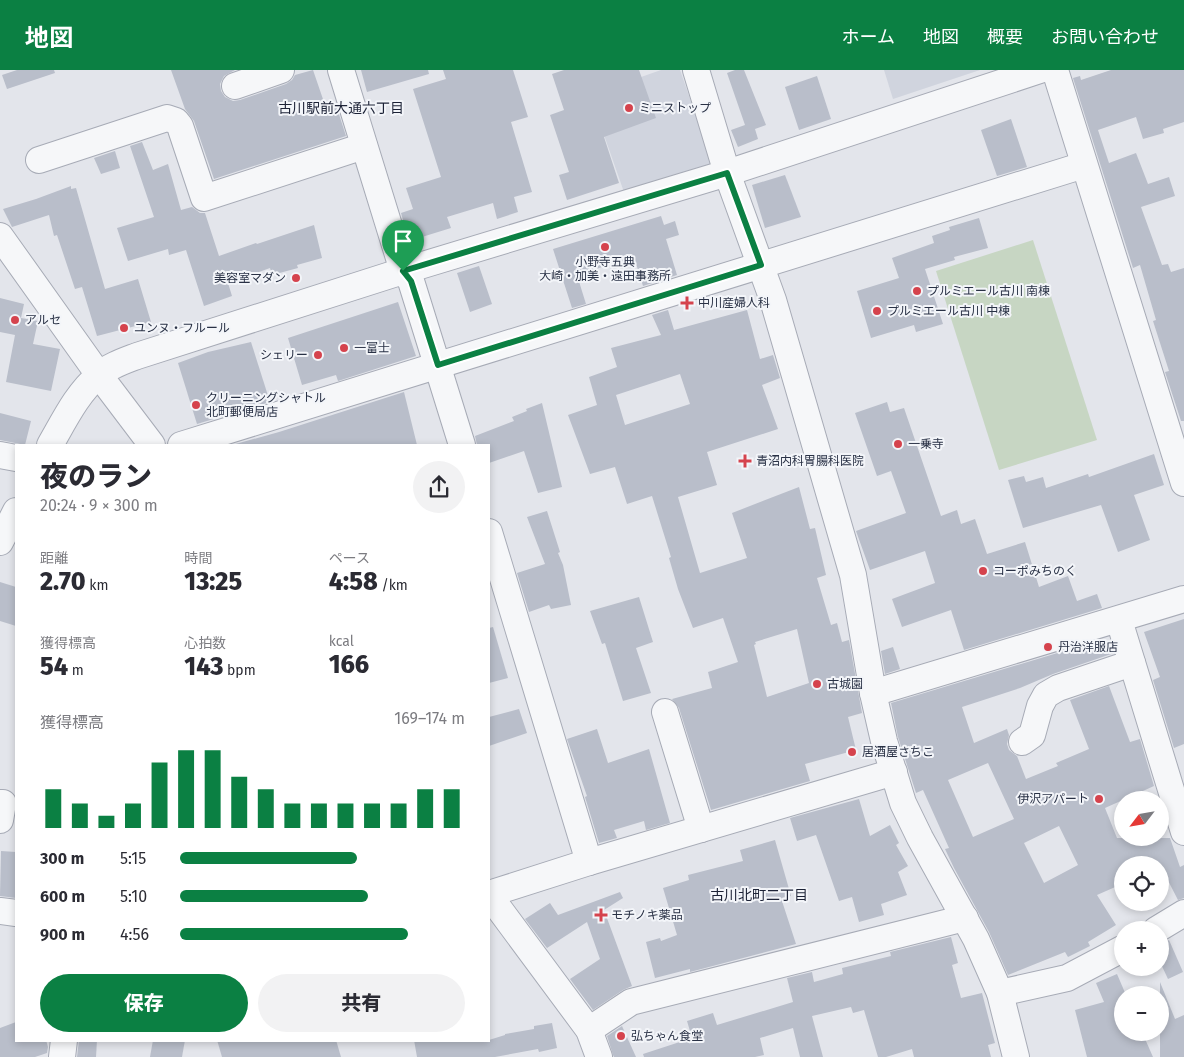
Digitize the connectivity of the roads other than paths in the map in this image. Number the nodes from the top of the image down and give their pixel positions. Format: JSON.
{"nodes":[{"id":1,"x":281,"y":70,"type":"edge"},
{"id":2,"x":340,"y":70,"type":"edge"},
{"id":3,"x":696,"y":70,"type":"edge"},
{"id":4,"x":1040,"y":70,"type":"edge"},
{"id":5,"x":1055,"y":70,"type":"edge"},
{"id":6,"x":235,"y":86,"type":"dead end"},
{"id":7,"x":364,"y":146,"type":"junction"},
{"id":8,"x":40,"y":160,"type":"dead end"},
{"id":9,"x":1084,"y":164,"type":"junction"},
{"id":10,"x":727,"y":173,"type":"junction"},
{"id":11,"x":0,"y":236,"type":"edge"},
{"id":12,"x":761,"y":265,"type":"junction"},
{"id":13,"x":403,"y":271,"type":"junction"},
{"id":14,"x":438,"y":365,"type":"junction"},
{"id":15,"x":99,"y":375,"type":"junction"},
{"id":16,"x":51,"y":444,"type":"edge"},
{"id":17,"x":151,"y":444,"type":"edge"},
{"id":18,"x":184,"y":444,"type":"edge"},
{"id":19,"x":462,"y":444,"type":"edge"},
{"id":20,"x":0,"y":454,"type":"edge"},
{"id":21,"x":15,"y":458,"type":"edge"},
{"id":22,"x":1184,"y":483,"type":"edge"},
{"id":23,"x":15,"y":513,"type":"edge"},
{"id":24,"x":490,"y":535,"type":"edge"},
{"id":25,"x":0,"y":542,"type":"edge"},
{"id":26,"x":1184,"y":598,"type":"edge"},
{"id":27,"x":1119,"y":620,"type":"junction"},
{"id":28,"x":1132,"y":662,"type":"junction"},
{"id":29,"x":873,"y":693,"type":"junction"},
{"id":30,"x":665,"y":712,"type":"dead end"},
{"id":31,"x":1022,"y":742,"type":"dead end"},
{"id":32,"x":894,"y":772,"type":"junction"},
{"id":33,"x":701,"y":829,"type":"junction"},
{"id":34,"x":1184,"y":832,"type":"edge"},
{"id":35,"x":590,"y":862,"type":"junction"},
{"id":36,"x":490,"y":895,"type":"edge"},
{"id":37,"x":490,"y":896,"type":"edge"},
{"id":38,"x":0,"y":910,"type":"edge"},
{"id":39,"x":15,"y":913,"type":"edge"},
{"id":40,"x":1184,"y":914,"type":"edge"},
{"id":41,"x":965,"y":918,"type":"junction"},
{"id":42,"x":1169,"y":923,"type":"edge"},
{"id":43,"x":1114,"y":953,"type":"edge"},
{"id":44,"x":1000,"y":993,"type":"junction"},
{"id":45,"x":589,"y":1030,"type":"junction"},
{"id":46,"x":64,"y":1042,"type":"edge"},
{"id":47,"x":62,"y":1057,"type":"edge"},
{"id":48,"x":599,"y":1057,"type":"edge"},
{"id":49,"x":1016,"y":1057,"type":"edge"}],
"edges":[{"from":1,"to":6,"type":"street"},
{"from":2,"to":7,"type":"street"},
{"from":3,"to":10,"type":"street"},
{"from":4,"to":10,"type":"street"},
{"from":5,"to":9,"type":"street"},
{"from":7,"to":8,"type":"street"},
{"from":7,"to":13,"type":"street"},
{"from":9,"to":12,"type":"street"},
{"from":9,"to":22,"type":"street"},
{"from":10,"to":12,"type":"street"},
{"from":10,"to":13,"type":"street"},
{"from":11,"to":15,"type":"street"},
{"from":12,"to":14,"type":"street"},
{"from":12,"to":29,"type":"street"},
{"from":13,"to":14,"type":"street"},
{"from":13,"to":15,"type":"street"},
{"from":14,"to":18,"type":"street"},
{"from":14,"to":19,"type":"street"},
{"from":15,"to":16,"type":"street"},
{"from":15,"to":17,"type":"street"},
{"from":20,"to":21,"type":"street"},
{"from":23,"to":25,"type":"street"},
{"from":24,"to":35,"type":"street"},
{"from":26,"to":27,"type":"street"},
{"from":27,"to":28,"type":"street"},
{"from":27,"to":29,"type":"street"},
{"from":28,"to":31,"type":"street"},
{"from":28,"to":34,"type":"street"},
{"from":29,"to":32,"type":"street"},
{"from":30,"to":33,"type":"street"},
{"from":32,"to":33,"type":"street"},
{"from":32,"to":41,"type":"street"},
{"from":33,"to":35,"type":"street"},
{"from":35,"to":36,"type":"street"},
{"from":37,"to":45,"type":"street"},
{"from":38,"to":39,"type":"street"},
{"from":40,"to":42,"type":"street"},
{"from":41,"to":44,"type":"street"},
{"from":41,"to":45,"type":"street"},
{"from":43,"to":44,"type":"street"},
{"from":44,"to":49,"type":"street"},
{"from":45,"to":48,"type":"street"},
{"from":46,"to":47,"type":"street"}]}
